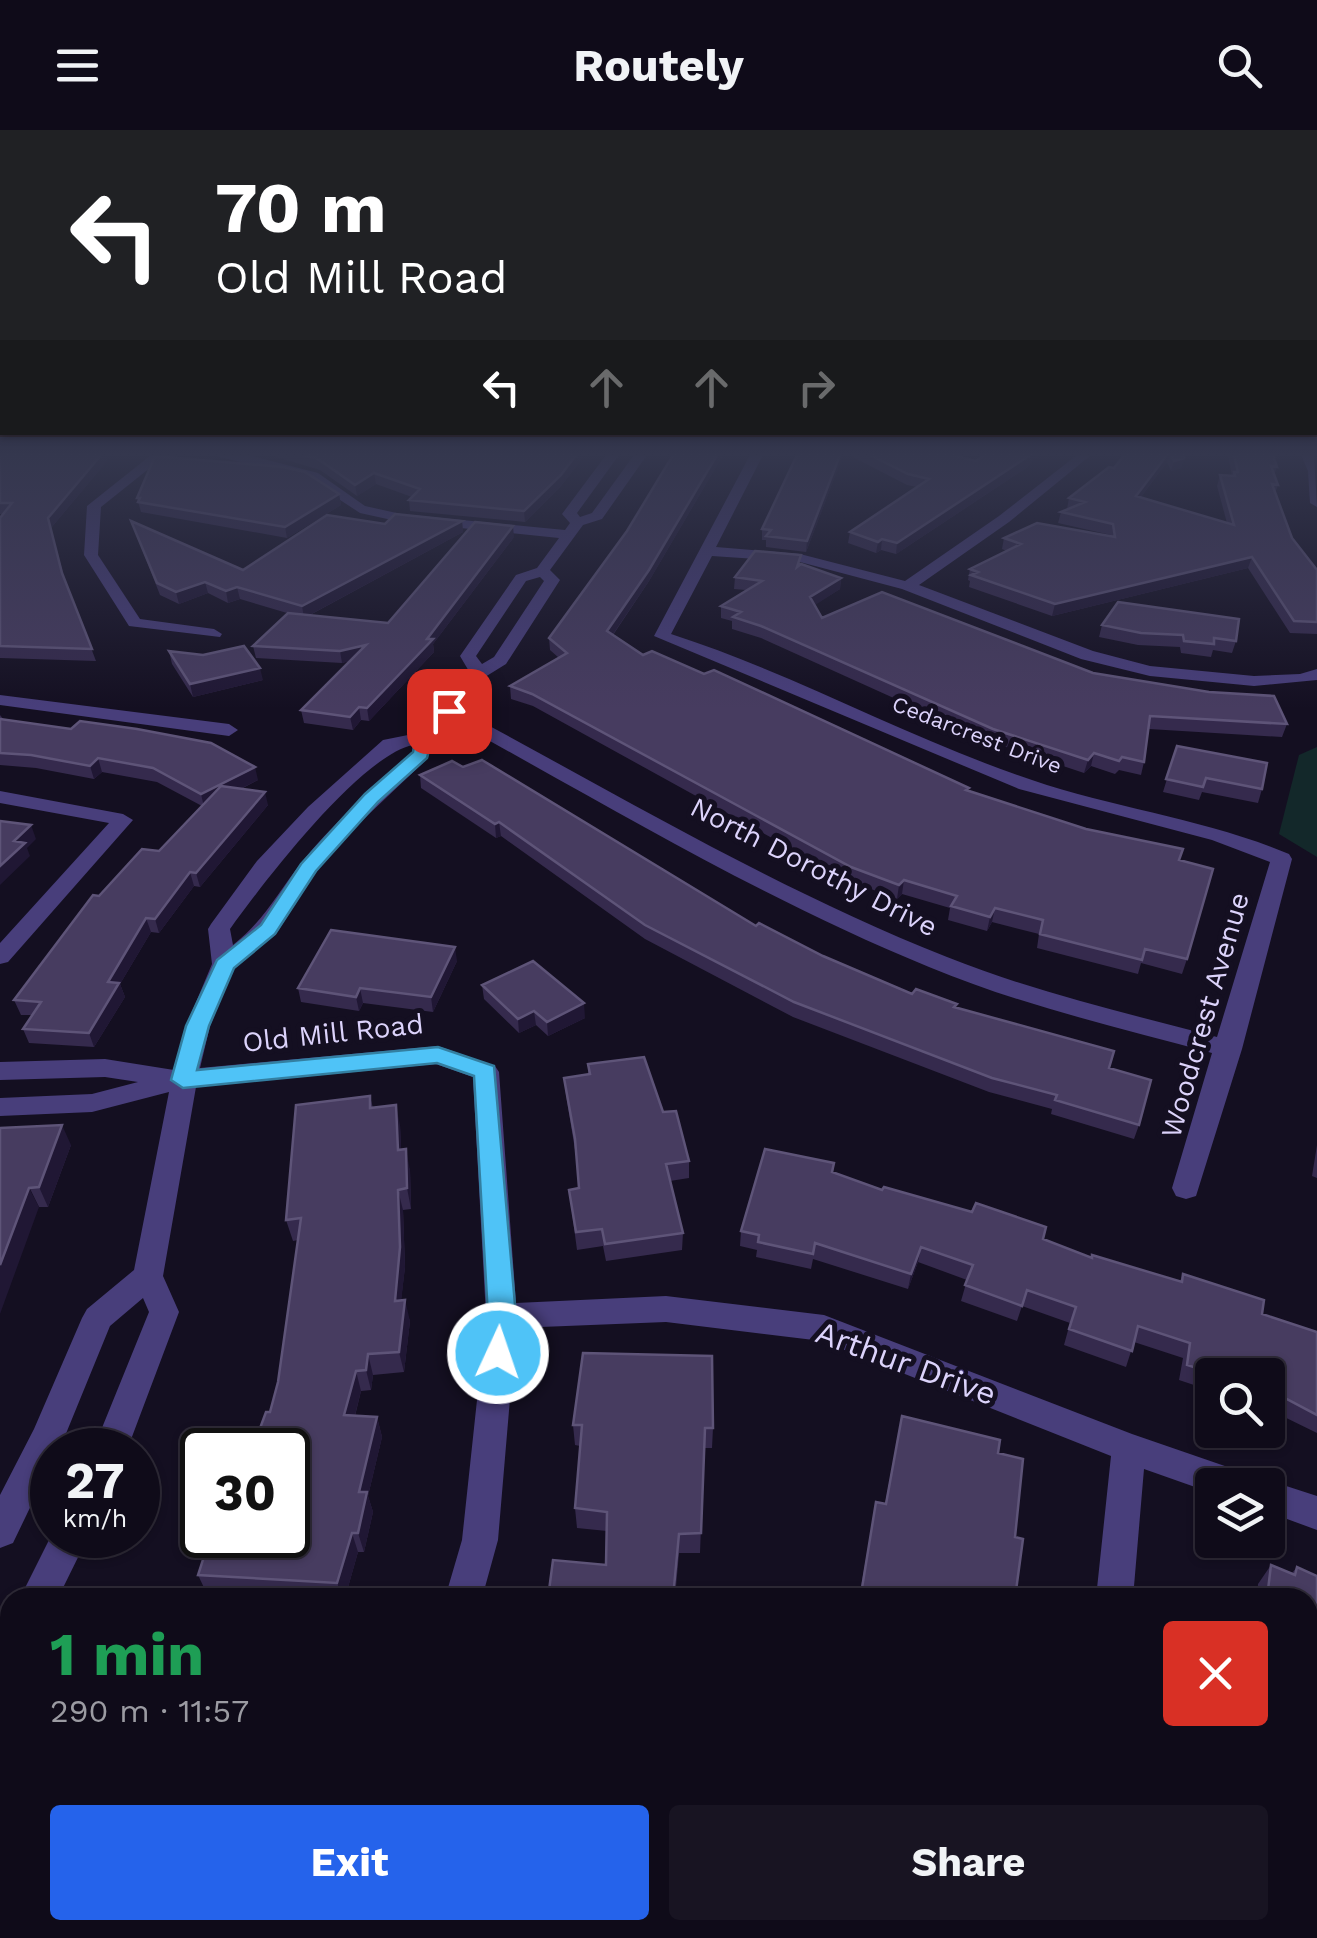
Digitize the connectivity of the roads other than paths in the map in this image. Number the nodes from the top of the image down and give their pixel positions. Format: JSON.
{"nodes":[{"id":1,"x":92,"y":539,"type":"edge"},
{"id":2,"x":565,"y":539,"type":"edge"},
{"id":3,"x":715,"y":539,"type":"edge"},
{"id":4,"x":974,"y":539,"type":"edge"},
{"id":5,"x":710,"y":550,"type":"junction"},
{"id":6,"x":542,"y":571,"type":"junction"},
{"id":7,"x":906,"y":586,"type":"junction"},
{"id":8,"x":214,"y":634,"type":"dead end"},
{"id":9,"x":478,"y":673,"type":"junction"},
{"id":10,"x":1309,"y":677,"type":"edge"},
{"id":11,"x":0,"y":700,"type":"edge"},
{"id":12,"x":449,"y":711,"type":"junction"},
{"id":13,"x":229,"y":730,"type":"dead end"},
{"id":14,"x":424,"y":737,"type":"junction"},
{"id":15,"x":0,"y":797,"type":"edge"},
{"id":16,"x":1281,"y":859,"type":"joint"},
{"id":17,"x":0,"y":957,"type":"edge"},
{"id":18,"x":224,"y":964,"type":"junction"},
{"id":19,"x":1229,"y":1049,"type":"junction"},
{"id":20,"x":0,"y":1071,"type":"edge"},
{"id":21,"x":183,"y":1080,"type":"junction"},
{"id":22,"x":0,"y":1107,"type":"edge"},
{"id":23,"x":1186,"y":1188,"type":"dead end"},
{"id":24,"x":148,"y":1276,"type":"junction"},
{"id":25,"x":502,"y":1316,"type":"junction"},
{"id":26,"x":119,"y":1428,"type":"edge"},
{"id":27,"x":1129,"y":1448,"type":"junction"},
{"id":28,"x":1195,"y":1471,"type":"edge"},
{"id":29,"x":1285,"y":1502,"type":"edge"},
{"id":30,"x":1317,"y":1513,"type":"edge"},
{"id":31,"x":0,"y":1531,"type":"edge"},
{"id":32,"x":59,"y":1558,"type":"edge"},
{"id":33,"x":43,"y":1588,"type":"edge"},
{"id":34,"x":465,"y":1588,"type":"edge"},
{"id":35,"x":1115,"y":1588,"type":"edge"}],
"edges":[{"from":1,"to":8,"type":"street"},
{"from":2,"to":6,"type":"street"},
{"from":3,"to":5,"type":"street"},
{"from":4,"to":7,"type":"street"},
{"from":5,"to":7,"type":"street"},
{"from":5,"to":16,"type":"street","name":"Cedarcrest Drive"},
{"from":6,"to":9,"type":"street"},
{"from":6,"to":9,"type":"street"},
{"from":7,"to":10,"type":"street"},
{"from":9,"to":12,"type":"street"},
{"from":11,"to":13,"type":"street"},
{"from":12,"to":14,"type":"street"},
{"from":12,"to":19,"type":"street","name":"North Dorothy Drive"},
{"from":14,"to":18,"type":"street"},
{"from":14,"to":18,"type":"street"},
{"from":15,"to":17,"type":"street"},
{"from":16,"to":19,"type":"street","name":"Woodcrest Avenue"},
{"from":18,"to":21,"type":"street"},
{"from":19,"to":23,"type":"street","name":"Woodcrest Avenue"},
{"from":20,"to":21,"type":"street","name":"Old Mill Road"},
{"from":21,"to":22,"type":"street","name":"Old Mill Road"},
{"from":21,"to":24,"type":"street"},
{"from":21,"to":25,"type":"street","name":"Old Mill Road"},
{"from":24,"to":26,"type":"street"},
{"from":24,"to":31,"type":"street"},
{"from":25,"to":27,"type":"street","name":"Arthur Drive"},
{"from":25,"to":34,"type":"street"},
{"from":27,"to":28,"type":"street","name":"Arthur Drive"},
{"from":27,"to":35,"type":"street"},
{"from":29,"to":30,"type":"street"},
{"from":32,"to":33,"type":"street"}]}
